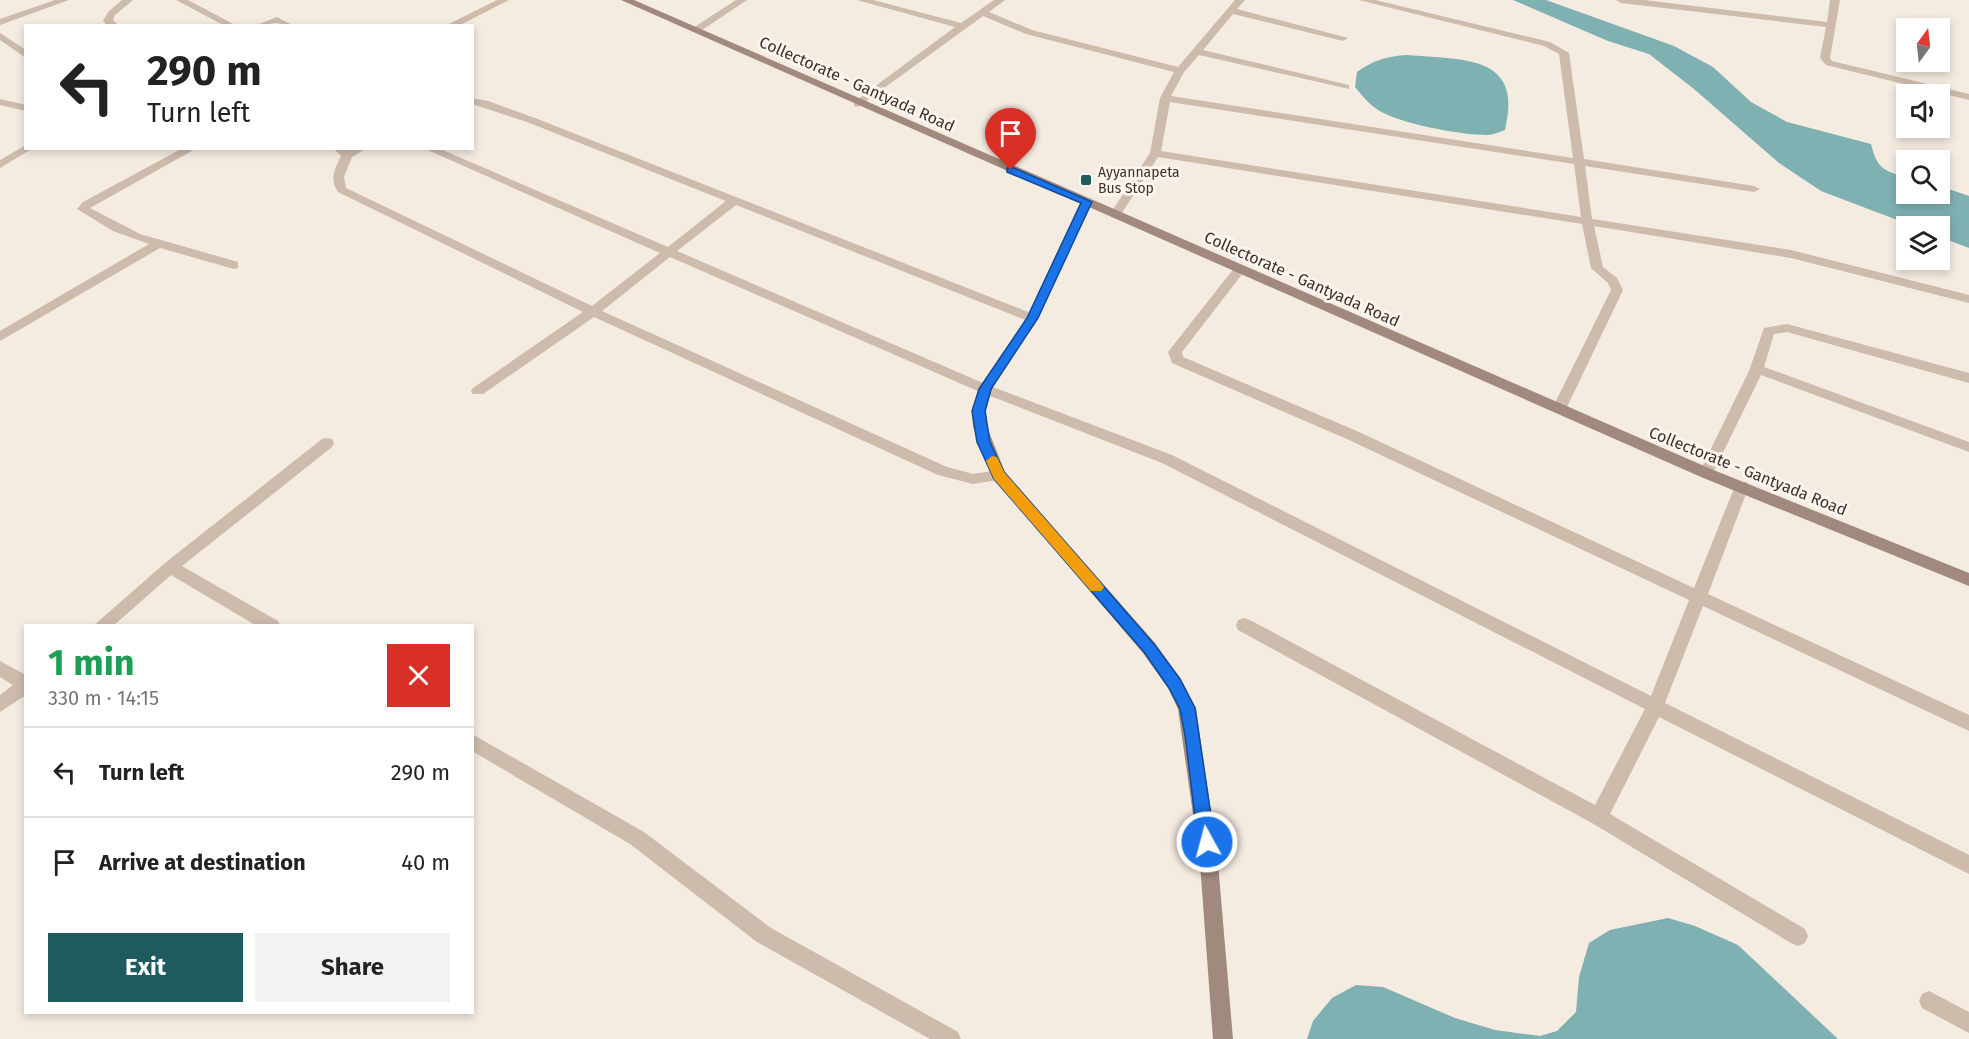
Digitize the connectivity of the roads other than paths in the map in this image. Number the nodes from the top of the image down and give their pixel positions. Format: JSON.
{"nodes":[{"id":1,"x":64,"y":0,"type":"edge"},
{"id":2,"x":128,"y":0,"type":"edge"},
{"id":3,"x":181,"y":0,"type":"edge"},
{"id":4,"x":504,"y":0,"type":"edge"},
{"id":5,"x":626,"y":0,"type":"edge"},
{"id":6,"x":742,"y":0,"type":"edge"},
{"id":7,"x":862,"y":0,"type":"edge"},
{"id":8,"x":1000,"y":0,"type":"edge"},
{"id":9,"x":1240,"y":0,"type":"edge"},
{"id":10,"x":1364,"y":0,"type":"edge"},
{"id":11,"x":1621,"y":0,"type":"edge"},
{"id":12,"x":1835,"y":0,"type":"edge"},
{"id":13,"x":1232,"y":11,"type":"junction"},
{"id":14,"x":981,"y":12,"type":"junction"},
{"id":15,"x":0,"y":22,"type":"edge"},
{"id":16,"x":112,"y":24,"type":"edge"},
{"id":17,"x":229,"y":24,"type":"edge"},
{"id":18,"x":263,"y":24,"type":"edge"},
{"id":19,"x":285,"y":24,"type":"edge"},
{"id":20,"x":453,"y":24,"type":"edge"},
{"id":21,"x":1830,"y":25,"type":"junction"},
{"id":22,"x":963,"y":26,"type":"junction"},
{"id":23,"x":696,"y":30,"type":"junction"},
{"id":24,"x":0,"y":36,"type":"edge"},
{"id":25,"x":1344,"y":38,"type":"dead end"},
{"id":26,"x":1198,"y":52,"type":"junction"},
{"id":27,"x":24,"y":54,"type":"edge"},
{"id":28,"x":1180,"y":72,"type":"junction"},
{"id":29,"x":1345,"y":87,"type":"dead end"},
{"id":30,"x":1969,"y":97,"type":"edge"},
{"id":31,"x":1165,"y":98,"type":"junction"},
{"id":32,"x":474,"y":101,"type":"edge"},
{"id":33,"x":0,"y":102,"type":"edge"},
{"id":34,"x":858,"y":104,"type":"junction"},
{"id":35,"x":24,"y":108,"type":"edge"},
{"id":36,"x":24,"y":150,"type":"edge"},
{"id":37,"x":188,"y":150,"type":"edge"},
{"id":38,"x":433,"y":150,"type":"edge"},
{"id":39,"x":342,"y":152,"type":"edge"},
{"id":40,"x":1155,"y":153,"type":"junction"},
{"id":41,"x":1579,"y":161,"type":"junction"},
{"id":42,"x":0,"y":164,"type":"edge"},
{"id":43,"x":1754,"y":189,"type":"dead end"},
{"id":44,"x":735,"y":200,"type":"junction"},
{"id":45,"x":1086,"y":202,"type":"junction"},
{"id":46,"x":1116,"y":214,"type":"junction"},
{"id":47,"x":1587,"y":221,"type":"junction"},
{"id":48,"x":158,"y":244,"type":"junction"},
{"id":49,"x":668,"y":252,"type":"junction"},
{"id":50,"x":234,"y":265,"type":"dead end"},
{"id":51,"x":1239,"y":270,"type":"junction"},
{"id":52,"x":1969,"y":299,"type":"edge"},
{"id":53,"x":594,"y":311,"type":"junction"},
{"id":54,"x":1032,"y":318,"type":"junction"},
{"id":55,"x":0,"y":337,"type":"edge"},
{"id":56,"x":1757,"y":369,"type":"junction"},
{"id":57,"x":1969,"y":378,"type":"edge"},
{"id":58,"x":985,"y":389,"type":"junction"},
{"id":59,"x":478,"y":391,"type":"dead end"},
{"id":60,"x":1559,"y":409,"type":"junction"},
{"id":61,"x":327,"y":443,"type":"dead end"},
{"id":62,"x":1969,"y":447,"type":"edge"},
{"id":63,"x":1706,"y":473,"type":"junction"},
{"id":64,"x":999,"y":475,"type":"junction"},
{"id":65,"x":1742,"y":486,"type":"junction"},
{"id":66,"x":170,"y":567,"type":"junction"},
{"id":67,"x":1969,"y":580,"type":"edge"},
{"id":68,"x":1699,"y":596,"type":"junction"},
{"id":69,"x":103,"y":624,"type":"edge"},
{"id":70,"x":269,"y":624,"type":"edge"},
{"id":71,"x":1244,"y":625,"type":"dead end"},
{"id":72,"x":0,"y":668,"type":"edge"},
{"id":73,"x":24,"y":683,"type":"edge"},
{"id":74,"x":24,"y":686,"type":"edge"},
{"id":75,"x":0,"y":705,"type":"edge"},
{"id":76,"x":1656,"y":705,"type":"junction"},
{"id":77,"x":1969,"y":723,"type":"edge"},
{"id":78,"x":474,"y":743,"type":"edge"},
{"id":79,"x":1599,"y":817,"type":"junction"},
{"id":80,"x":1969,"y":865,"type":"edge"},
{"id":81,"x":1798,"y":936,"type":"dead end"},
{"id":82,"x":1929,"y":1001,"type":"dead end"},
{"id":83,"x":1969,"y":1023,"type":"edge"},
{"id":84,"x":951,"y":1039,"type":"edge"},
{"id":85,"x":1223,"y":1039,"type":"edge"}],
"edges":[{"from":1,"to":15,"type":"street"},
{"from":2,"to":16,"type":"street"},
{"from":3,"to":17,"type":"street"},
{"from":4,"to":20,"type":"street"},
{"from":5,"to":23,"type":"street","name":"Collectorate - Gantyada Road"},
{"from":6,"to":23,"type":"street"},
{"from":7,"to":22,"type":"street"},
{"from":8,"to":14,"type":"street"},
{"from":9,"to":13,"type":"street"},
{"from":10,"to":41,"type":"street"},
{"from":11,"to":21,"type":"street"},
{"from":12,"to":21,"type":"street"},
{"from":13,"to":25,"type":"street"},
{"from":13,"to":26,"type":"street"},
{"from":14,"to":22,"type":"street"},
{"from":14,"to":28,"type":"street"},
{"from":18,"to":19,"type":"street"},
{"from":21,"to":30,"type":"street"},
{"from":22,"to":34,"type":"street"},
{"from":23,"to":34,"type":"street","name":"Collectorate - Gantyada Road"},
{"from":24,"to":27,"type":"street"},
{"from":26,"to":28,"type":"street"},
{"from":26,"to":29,"type":"street"},
{"from":28,"to":31,"type":"street"},
{"from":31,"to":40,"type":"street"},
{"from":31,"to":41,"type":"street"},
{"from":32,"to":44,"type":"street"},
{"from":33,"to":35,"type":"street"},
{"from":34,"to":45,"type":"street","name":"Collectorate - Gantyada Road"},
{"from":36,"to":42,"type":"street"},
{"from":37,"to":48,"type":"street"},
{"from":38,"to":49,"type":"street"},
{"from":39,"to":53,"type":"street"},
{"from":40,"to":46,"type":"street"},
{"from":40,"to":47,"type":"street"},
{"from":41,"to":43,"type":"street"},
{"from":41,"to":47,"type":"street"},
{"from":44,"to":49,"type":"street"},
{"from":44,"to":54,"type":"street"},
{"from":45,"to":46,"type":"street","name":"Collectorate - Gantyada Road"},
{"from":45,"to":54,"type":"street"},
{"from":46,"to":51,"type":"street","name":"Collectorate - Gantyada Road"},
{"from":47,"to":52,"type":"street"},
{"from":47,"to":60,"type":"street"},
{"from":48,"to":50,"type":"street"},
{"from":48,"to":55,"type":"street"},
{"from":49,"to":53,"type":"street"},
{"from":49,"to":58,"type":"street"},
{"from":51,"to":60,"type":"street","name":"Collectorate - Gantyada Road"},
{"from":51,"to":68,"type":"street"},
{"from":53,"to":59,"type":"street"},
{"from":53,"to":64,"type":"street"},
{"from":54,"to":58,"type":"street"},
{"from":56,"to":57,"type":"street"},
{"from":56,"to":62,"type":"street"},
{"from":56,"to":63,"type":"street"},
{"from":58,"to":64,"type":"street"},
{"from":58,"to":76,"type":"street"},
{"from":60,"to":63,"type":"street","name":"Collectorate - Gantyada Road"},
{"from":61,"to":66,"type":"street"},
{"from":63,"to":65,"type":"street","name":"Collectorate - Gantyada Road"},
{"from":64,"to":85,"type":"street"},
{"from":65,"to":67,"type":"street","name":"Collectorate - Gantyada Road"},
{"from":65,"to":68,"type":"street"},
{"from":66,"to":69,"type":"street"},
{"from":66,"to":70,"type":"street"},
{"from":68,"to":76,"type":"street"},
{"from":68,"to":77,"type":"street"},
{"from":71,"to":79,"type":"street"},
{"from":72,"to":73,"type":"street"},
{"from":74,"to":75,"type":"street"},
{"from":76,"to":79,"type":"street"},
{"from":76,"to":80,"type":"street"},
{"from":78,"to":84,"type":"street"},
{"from":79,"to":81,"type":"street"},
{"from":82,"to":83,"type":"street"}]}
